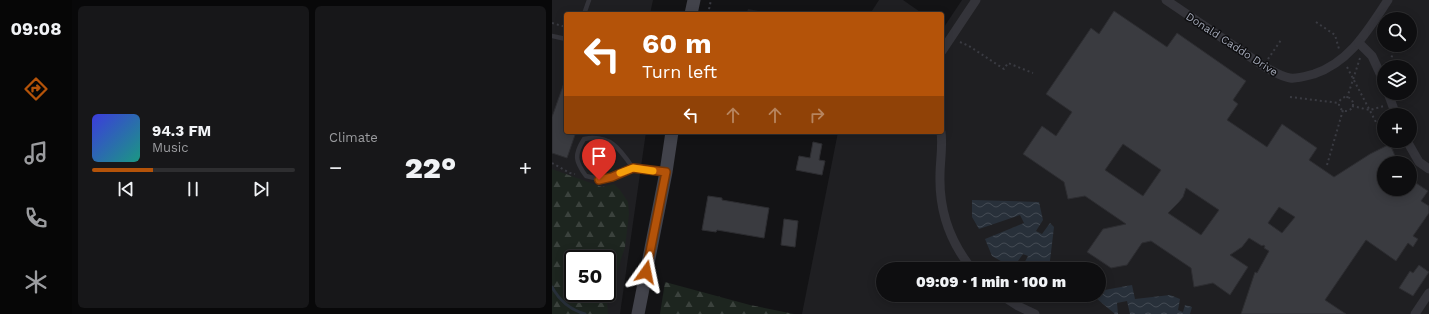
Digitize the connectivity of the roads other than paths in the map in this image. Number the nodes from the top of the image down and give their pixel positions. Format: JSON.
{"nodes":[{"id":1,"x":589,"y":0,"type":"edge"},
{"id":2,"x":694,"y":0,"type":"edge"},
{"id":3,"x":976,"y":0,"type":"edge"},
{"id":4,"x":1166,"y":0,"type":"edge"},
{"id":5,"x":1388,"y":0,"type":"edge"},
{"id":6,"x":585,"y":12,"type":"edge"},
{"id":7,"x":691,"y":12,"type":"edge"},
{"id":8,"x":552,"y":36,"type":"edge"},
{"id":9,"x":564,"y":39,"type":"edge"},
{"id":10,"x":1361,"y":45,"type":"junction"},
{"id":11,"x":944,"y":48,"type":"edge"},
{"id":12,"x":1377,"y":67,"type":"edge"},
{"id":13,"x":672,"y":134,"type":"edge"},
{"id":14,"x":941,"y":134,"type":"edge"},
{"id":15,"x":1411,"y":148,"type":"edge"},
{"id":16,"x":633,"y":168,"type":"junction"},
{"id":17,"x":1429,"y":168,"type":"edge"},
{"id":18,"x":666,"y":172,"type":"junction"},
{"id":19,"x":966,"y":262,"type":"edge"},
{"id":20,"x":1429,"y":293,"type":"edge"},
{"id":21,"x":1012,"y":302,"type":"edge"},
{"id":22,"x":638,"y":314,"type":"edge"},
{"id":23,"x":1035,"y":314,"type":"edge"},
{"id":24,"x":1415,"y":314,"type":"edge"}],
"edges":[{"from":1,"to":6,"type":"lane"},
{"from":2,"to":7,"type":"main road"},
{"from":3,"to":11,"type":"street"},
{"from":4,"to":10,"type":"street","name":"Donald Caddo Drive"},
{"from":5,"to":10,"type":"street","name":"Donald Caddo Drive"},
{"from":8,"to":9,"type":"lane"},
{"from":10,"to":12,"type":"street"},
{"from":13,"to":18,"type":"main road"},
{"from":14,"to":19,"type":"street"},
{"from":15,"to":17,"type":"street"},
{"from":16,"to":16,"type":"lane"},
{"from":16,"to":18,"type":"lane"},
{"from":18,"to":22,"type":"main road"},
{"from":20,"to":24,"type":"street"},
{"from":21,"to":23,"type":"street"}]}
